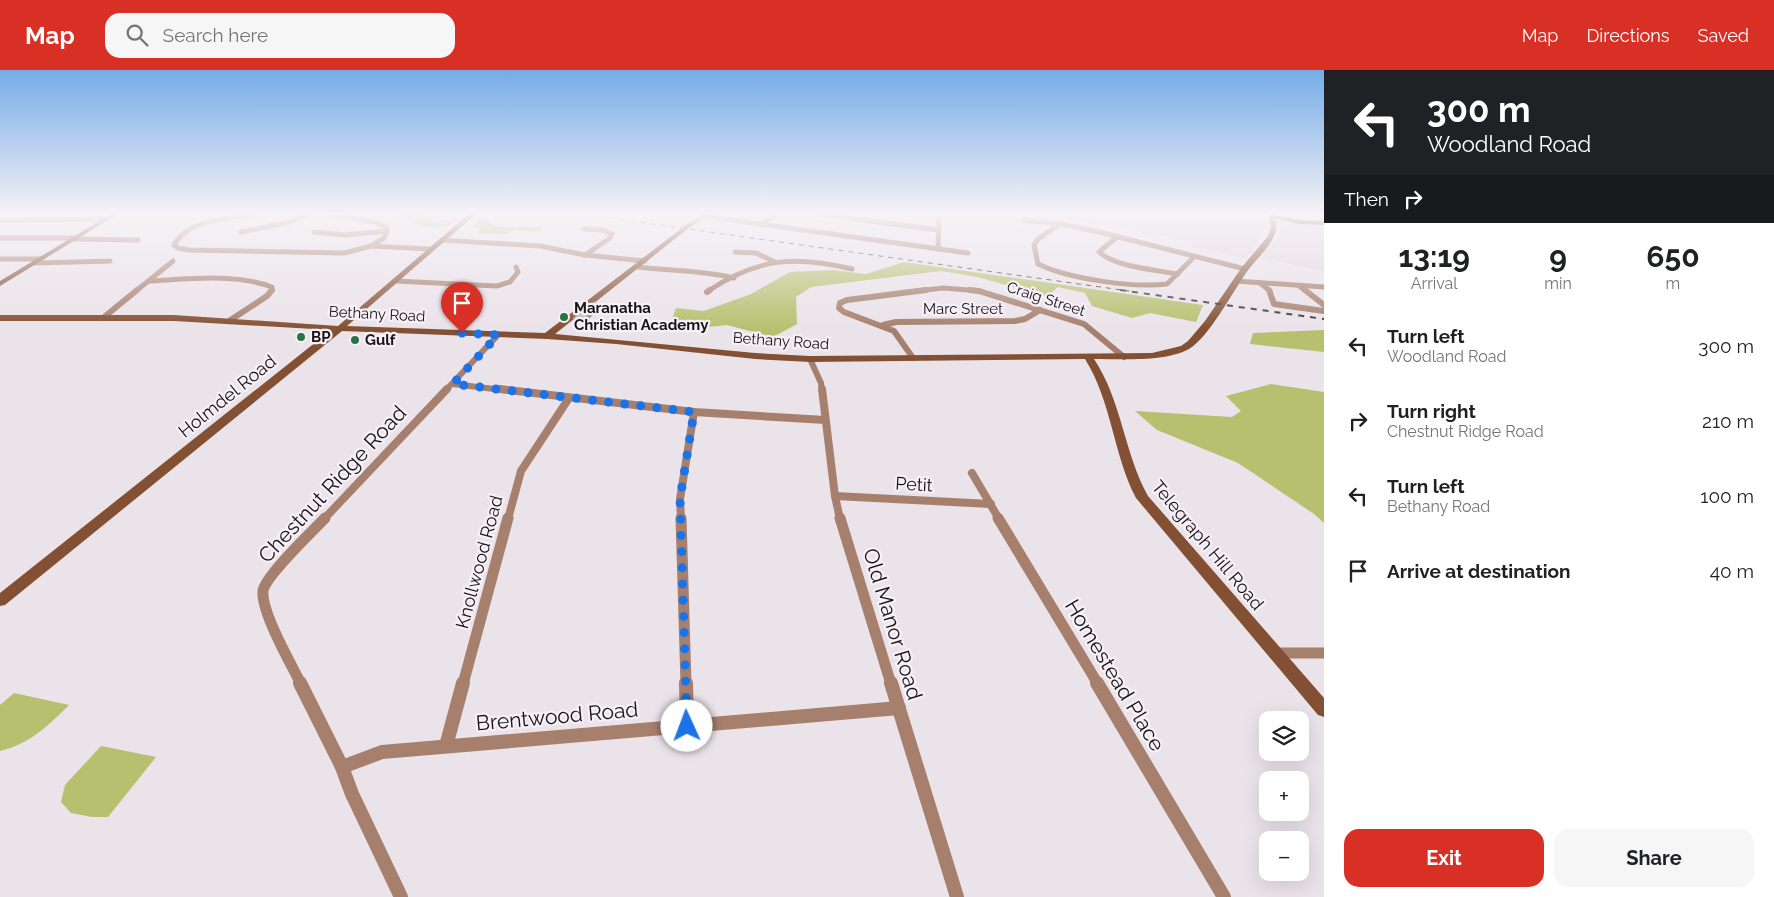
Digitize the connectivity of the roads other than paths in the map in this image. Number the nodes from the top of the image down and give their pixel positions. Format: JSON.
{"nodes":[{"id":1,"x":52,"y":253,"type":"edge"},
{"id":2,"x":324,"y":253,"type":"edge"},
{"id":3,"x":338,"y":253,"type":"edge"},
{"id":4,"x":427,"y":253,"type":"edge"},
{"id":5,"x":573,"y":253,"type":"edge"},
{"id":6,"x":589,"y":253,"type":"edge"},
{"id":7,"x":655,"y":253,"type":"edge"},
{"id":8,"x":754,"y":253,"type":"edge"},
{"id":9,"x":965,"y":253,"type":"edge"},
{"id":10,"x":968,"y":253,"type":"dead end"},
{"id":11,"x":1036,"y":253,"type":"edge"},
{"id":12,"x":1099,"y":253,"type":"edge"},
{"id":13,"x":1178,"y":253,"type":"edge"},
{"id":14,"x":1258,"y":253,"type":"edge"},
{"id":15,"x":585,"y":255,"type":"junction"},
{"id":16,"x":1194,"y":257,"type":"junction"},
{"id":17,"x":0,"y":259,"type":"edge"},
{"id":18,"x":38,"y":261,"type":"junction"},
{"id":19,"x":110,"y":261,"type":"dead end"},
{"id":20,"x":173,"y":261,"type":"dead end"},
{"id":21,"x":645,"y":261,"type":"junction"},
{"id":22,"x":775,"y":262,"type":"junction"},
{"id":23,"x":638,"y":266,"type":"junction"},
{"id":24,"x":1246,"y":267,"type":"junction"},
{"id":25,"x":516,"y":268,"type":"dead end"},
{"id":26,"x":852,"y":269,"type":"dead end"},
{"id":27,"x":1178,"y":274,"type":"junction"},
{"id":28,"x":734,"y":278,"type":"junction"},
{"id":29,"x":149,"y":281,"type":"junction"},
{"id":30,"x":396,"y":281,"type":"junction"},
{"id":31,"x":1236,"y":281,"type":"junction"},
{"id":32,"x":1260,"y":283,"type":"junction"},
{"id":33,"x":0,"y":284,"type":"edge"},
{"id":34,"x":1299,"y":285,"type":"junction"},
{"id":35,"x":1324,"y":287,"type":"edge"},
{"id":36,"x":707,"y":292,"type":"dead end"},
{"id":37,"x":1324,"y":305,"type":"edge"},
{"id":38,"x":1040,"y":310,"type":"junction"},
{"id":39,"x":1324,"y":311,"type":"edge"},
{"id":40,"x":0,"y":318,"type":"edge"},
{"id":41,"x":103,"y":318,"type":"junction"},
{"id":42,"x":230,"y":321,"type":"junction"},
{"id":43,"x":883,"y":326,"type":"junction"},
{"id":44,"x":340,"y":328,"type":"junction"},
{"id":45,"x":498,"y":335,"type":"junction"},
{"id":46,"x":547,"y":336,"type":"junction"},
{"id":47,"x":1088,"y":357,"type":"junction"},
{"id":48,"x":1124,"y":357,"type":"junction"},
{"id":49,"x":913,"y":358,"type":"junction"},
{"id":50,"x":810,"y":359,"type":"junction"},
{"id":51,"x":453,"y":384,"type":"junction"},
{"id":52,"x":569,"y":398,"type":"junction"},
{"id":53,"x":694,"y":412,"type":"junction"},
{"id":54,"x":825,"y":420,"type":"junction"},
{"id":55,"x":972,"y":473,"type":"dead end"},
{"id":56,"x":835,"y":496,"type":"junction"},
{"id":57,"x":991,"y":504,"type":"junction"},
{"id":58,"x":0,"y":601,"type":"edge"},
{"id":59,"x":1275,"y":653,"type":"junction"},
{"id":60,"x":1324,"y":653,"type":"edge"},
{"id":61,"x":899,"y":708,"type":"junction"},
{"id":62,"x":1324,"y":710,"type":"edge"},
{"id":63,"x":687,"y":726,"type":"junction"},
{"id":64,"x":446,"y":746,"type":"junction"},
{"id":65,"x":342,"y":768,"type":"junction"},
{"id":66,"x":401,"y":897,"type":"edge"},
{"id":67,"x":957,"y":897,"type":"edge"},
{"id":68,"x":1224,"y":897,"type":"edge"}],
"edges":[{"from":1,"to":18,"type":"street"},
{"from":2,"to":3,"type":"street"},
{"from":4,"to":30,"type":"street","name":"Holmdel Road"},
{"from":5,"to":15,"type":"street"},
{"from":6,"to":15,"type":"street"},
{"from":7,"to":21,"type":"street"},
{"from":8,"to":22,"type":"street"},
{"from":9,"to":10,"type":"street"},
{"from":11,"to":27,"type":"street"},
{"from":12,"to":27,"type":"street"},
{"from":13,"to":16,"type":"street"},
{"from":14,"to":24,"type":"street","name":"Bethany Road"},
{"from":15,"to":21,"type":"street"},
{"from":16,"to":24,"type":"street"},
{"from":16,"to":27,"type":"street"},
{"from":17,"to":18,"type":"street"},
{"from":18,"to":19,"type":"street"},
{"from":18,"to":33,"type":"street"},
{"from":20,"to":29,"type":"street"},
{"from":21,"to":23,"type":"street"},
{"from":22,"to":26,"type":"street"},
{"from":22,"to":28,"type":"street"},
{"from":23,"to":28,"type":"street"},
{"from":23,"to":46,"type":"street"},
{"from":24,"to":31,"type":"street","name":"Bethany Road"},
{"from":25,"to":30,"type":"street"},
{"from":28,"to":36,"type":"street"},
{"from":29,"to":41,"type":"street"},
{"from":29,"to":42,"type":"street"},
{"from":30,"to":44,"type":"street","name":"Holmdel Road"},
{"from":31,"to":32,"type":"street"},
{"from":31,"to":48,"type":"street","name":"Bethany Road"},
{"from":32,"to":34,"type":"street"},
{"from":32,"to":39,"type":"street"},
{"from":34,"to":35,"type":"street"},
{"from":34,"to":37,"type":"street"},
{"from":38,"to":43,"type":"street","name":"Marc Street"},
{"from":38,"to":43,"type":"street","name":"Craig Street"},
{"from":38,"to":48,"type":"street","name":"Craig Street"},
{"from":40,"to":41,"type":"street","name":"Bethany Road"},
{"from":41,"to":42,"type":"street","name":"Bethany Road"},
{"from":42,"to":44,"type":"street","name":"Bethany Road"},
{"from":43,"to":49,"type":"street","name":"Craig Street"},
{"from":44,"to":45,"type":"street","name":"Bethany Road"},
{"from":44,"to":58,"type":"street","name":"Holmdel Road"},
{"from":45,"to":46,"type":"street","name":"Bethany Road"},
{"from":45,"to":51,"type":"street","name":"Chestnut Ridge Road"},
{"from":46,"to":50,"type":"street","name":"Bethany Road"},
{"from":47,"to":48,"type":"street","name":"Bethany Road"},
{"from":47,"to":49,"type":"street","name":"Bethany Road"},
{"from":47,"to":59,"type":"street","name":"Telegraph Hill Road"},
{"from":49,"to":50,"type":"street","name":"Bethany Road"},
{"from":50,"to":54,"type":"street","name":"Old Manor Road"},
{"from":51,"to":52,"type":"street"},
{"from":51,"to":65,"type":"street","name":"Chestnut Ridge Road"},
{"from":52,"to":53,"type":"street"},
{"from":52,"to":64,"type":"street","name":"Knollwood Road"},
{"from":53,"to":54,"type":"street"},
{"from":53,"to":63,"type":"street"},
{"from":54,"to":56,"type":"street","name":"Old Manor Road"},
{"from":55,"to":57,"type":"street","name":"Homestead Place"},
{"from":56,"to":57,"type":"street","name":"Petit"},
{"from":56,"to":61,"type":"street","name":"Old Manor Road"},
{"from":57,"to":68,"type":"street","name":"Homestead Place"},
{"from":59,"to":60,"type":"street"},
{"from":59,"to":62,"type":"street","name":"Telegraph Hill Road"},
{"from":61,"to":63,"type":"street","name":"Brentwood Road"},
{"from":61,"to":67,"type":"street","name":"Old Manor Road"},
{"from":63,"to":64,"type":"street","name":"Brentwood Road"},
{"from":64,"to":65,"type":"street","name":"Brentwood Road"},
{"from":65,"to":66,"type":"street","name":"Chestnut Ridge Road"}]}
